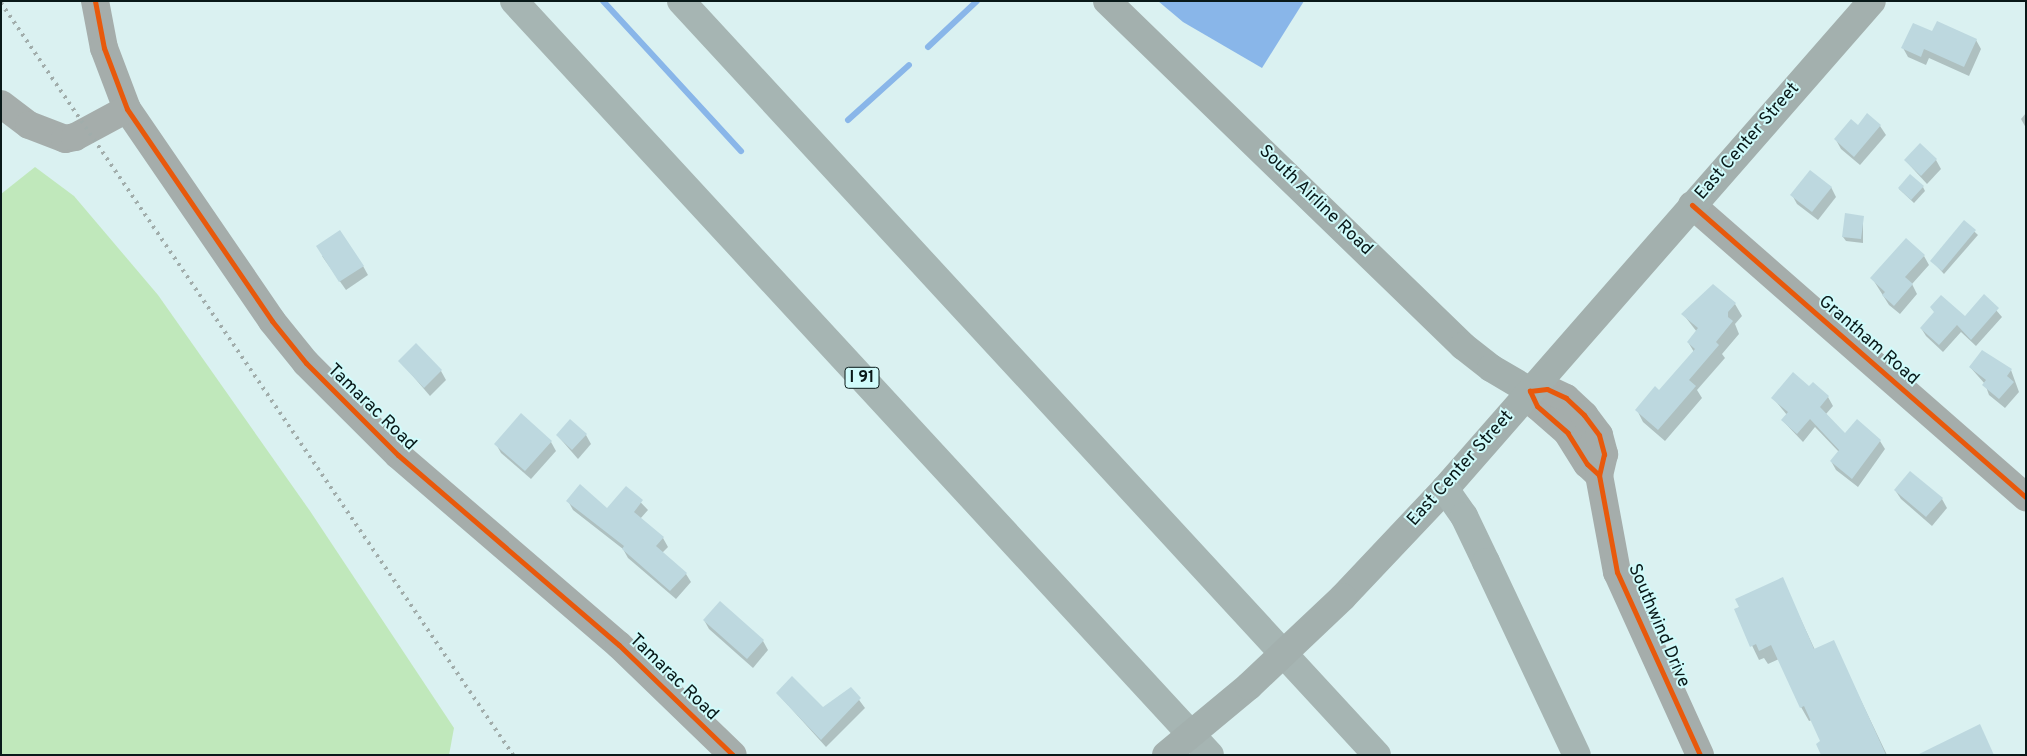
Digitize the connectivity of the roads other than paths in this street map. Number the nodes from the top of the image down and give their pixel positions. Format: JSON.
{"nodes":[{"id":1,"x":96,"y":1,"type":"edge"},
{"id":2,"x":514,"y":1,"type":"edge"},
{"id":3,"x":681,"y":1,"type":"edge"},
{"id":4,"x":1108,"y":1,"type":"edge"},
{"id":5,"x":1872,"y":1,"type":"edge"},
{"id":6,"x":1,"y":104,"type":"edge"},
{"id":7,"x":127,"y":109,"type":"junction"},
{"id":8,"x":1692,"y":205,"type":"junction"},
{"id":9,"x":1530,"y":391,"type":"junction"},
{"id":10,"x":1445,"y":489,"type":"junction"},
{"id":11,"x":2026,"y":496,"type":"edge"},
{"id":12,"x":733,"y":755,"type":"edge"},
{"id":13,"x":1166,"y":755,"type":"edge"},
{"id":14,"x":1210,"y":755,"type":"edge"},
{"id":15,"x":1377,"y":755,"type":"edge"},
{"id":16,"x":1577,"y":755,"type":"edge"},
{"id":17,"x":1700,"y":755,"type":"edge"}],
"edges":[{"from":1,"to":7,"type":"street","name":"Tamarac Road"},
{"from":2,"to":14,"type":"highway","number":"I 91"},
{"from":3,"to":15,"type":"highway"},
{"from":4,"to":9,"type":"main road","name":"South Airline Road"},
{"from":5,"to":8,"type":"main road","name":"East Center Street"},
{"from":6,"to":7,"type":"street"},
{"from":7,"to":12,"type":"street","name":"Tamarac Road"},
{"from":8,"to":9,"type":"main road","name":"East Center Street"},
{"from":8,"to":11,"type":"street","name":"Grantham Road"},
{"from":9,"to":10,"type":"main road","name":"East Center Street"},
{"from":9,"to":17,"type":"street","name":"Southwind Drive"},
{"from":10,"to":13,"type":"main road","name":"East Center Street","bridge":true},
{"from":10,"to":16,"type":"highway"}]}
